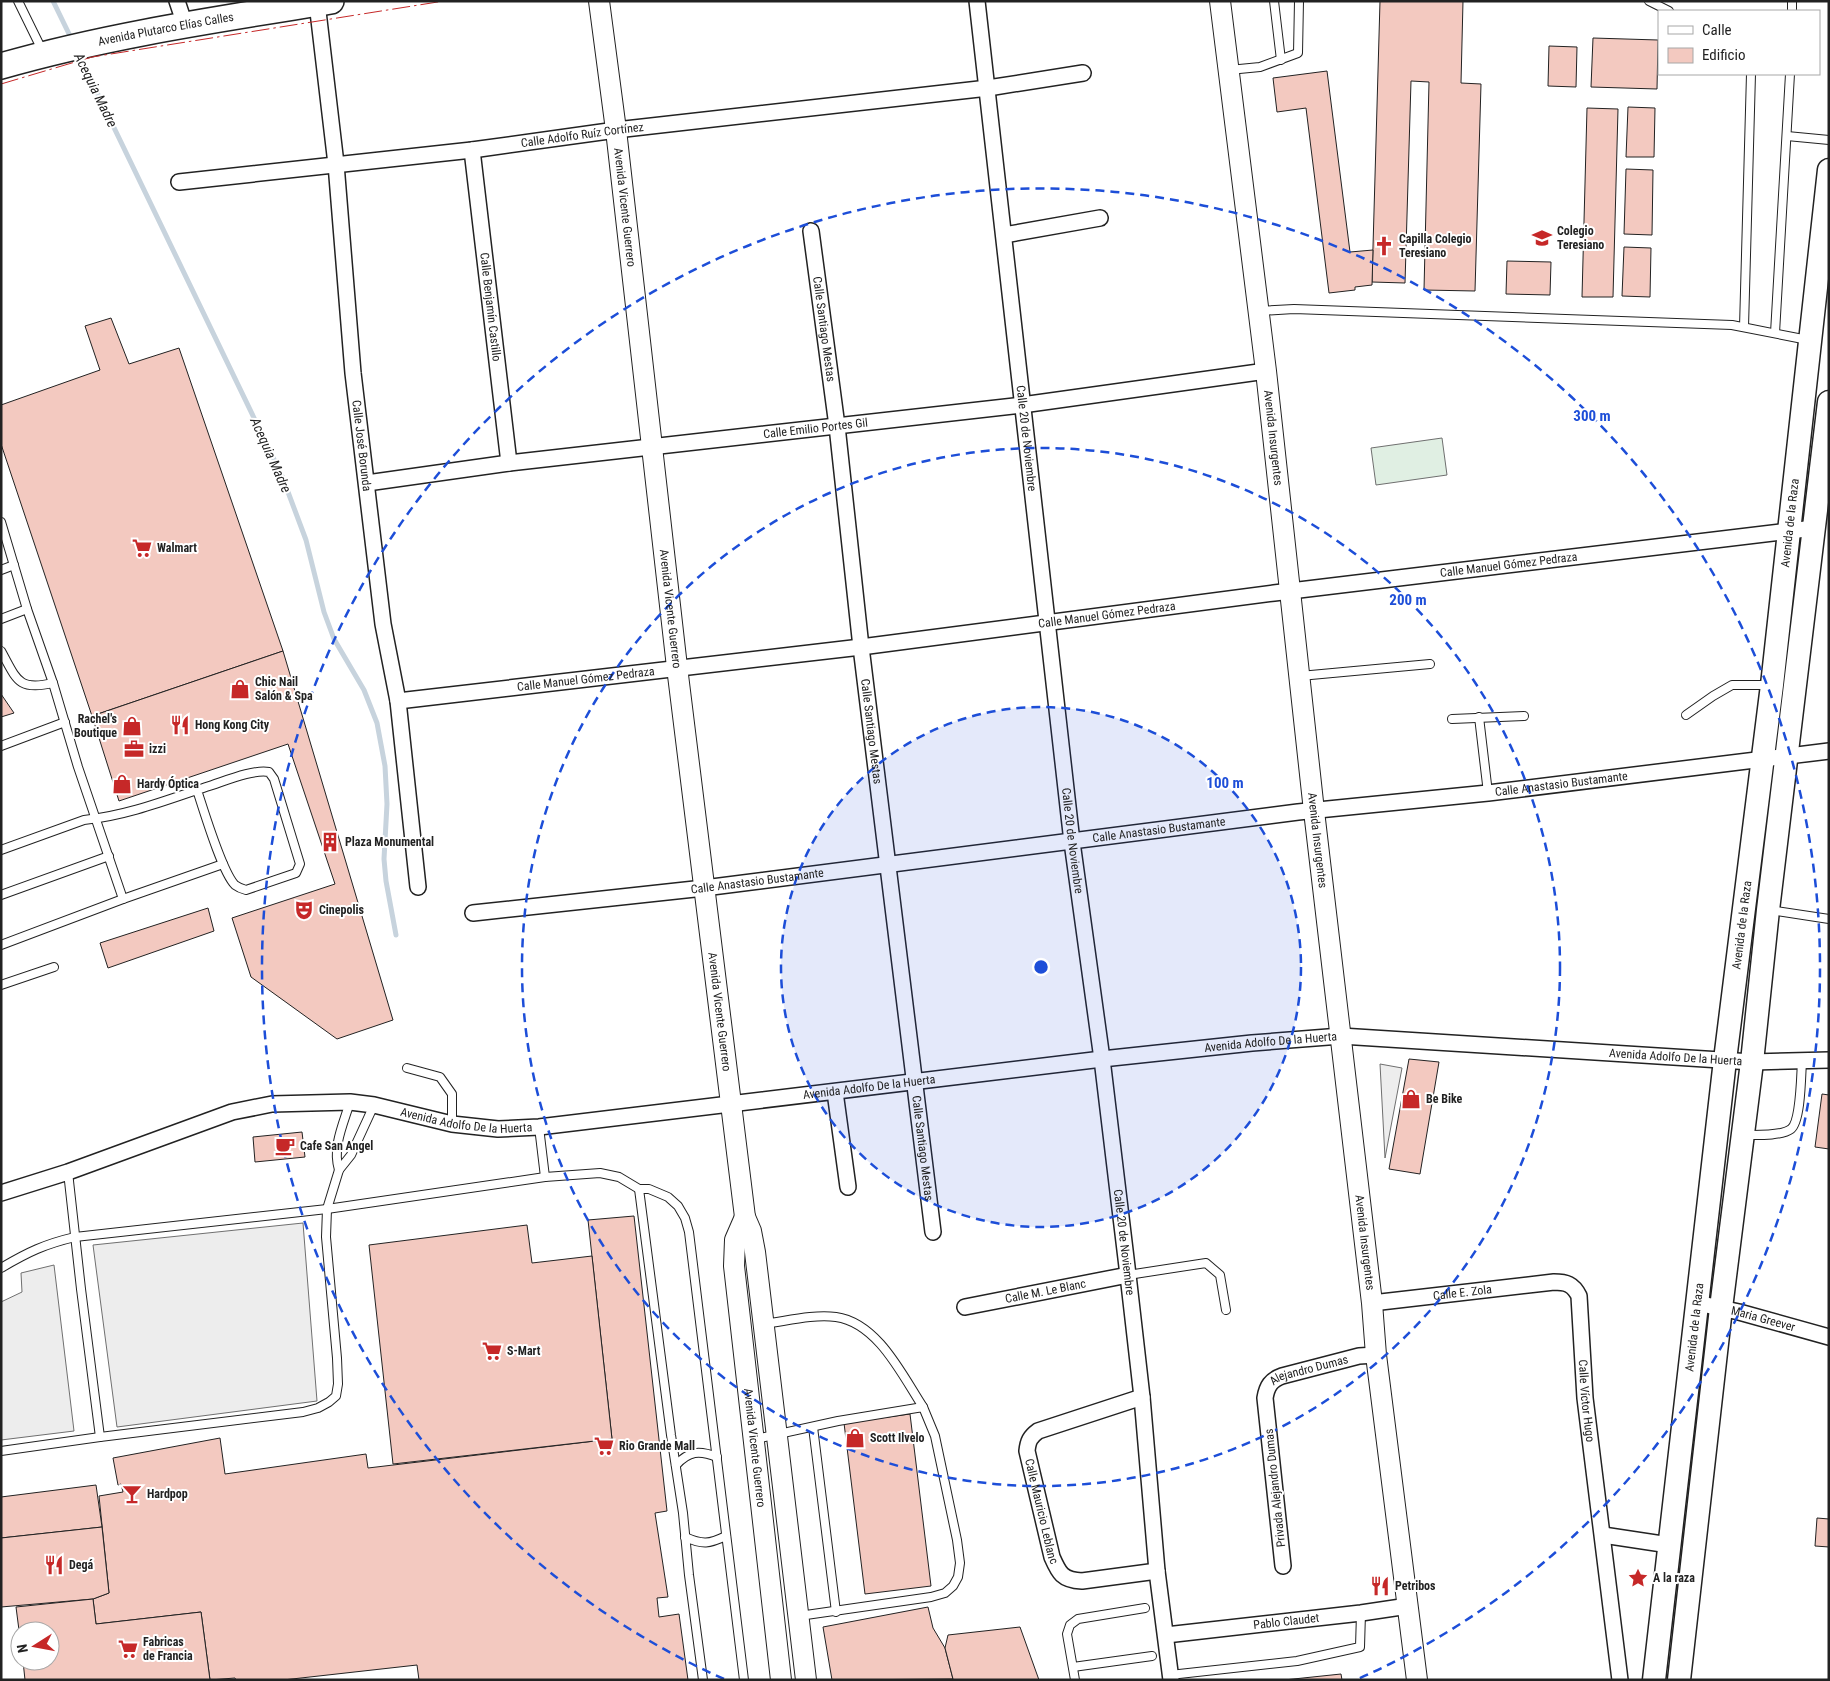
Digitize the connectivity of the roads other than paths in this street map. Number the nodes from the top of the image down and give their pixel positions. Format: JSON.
{"nodes":[{"id":1,"x":18,"y":1,"type":"edge"},
{"id":2,"x":177,"y":1,"type":"edge"},
{"id":3,"x":599,"y":1,"type":"edge"},
{"id":4,"x":977,"y":1,"type":"edge"},
{"id":5,"x":1220,"y":1,"type":"edge"},
{"id":6,"x":1274,"y":1,"type":"edge"},
{"id":7,"x":1299,"y":1,"type":"edge"},
{"id":8,"x":1649,"y":1,"type":"edge"},
{"id":9,"x":324,"y":2,"type":"edge"},
{"id":10,"x":1667,"y":10,"type":"edge"},
{"id":11,"x":185,"y":25,"type":"junction"},
{"id":12,"x":52,"y":52,"type":"junction"},
{"id":13,"x":1281,"y":60,"type":"junction"},
{"id":14,"x":1,"y":66,"type":"edge"},
{"id":15,"x":1229,"y":70,"type":"junction"},
{"id":16,"x":1083,"y":73,"type":"dead end"},
{"id":17,"x":1751,"y":75,"type":"edge"},
{"id":18,"x":1790,"y":75,"type":"edge"},
{"id":19,"x":988,"y":88,"type":"junction"},
{"id":20,"x":616,"y":130,"type":"junction"},
{"id":21,"x":1787,"y":136,"type":"junction"},
{"id":22,"x":1829,"y":140,"type":"edge"},
{"id":23,"x":472,"y":150,"type":"junction"},
{"id":24,"x":336,"y":164,"type":"junction"},
{"id":25,"x":1829,"y":170,"type":"edge"},
{"id":26,"x":178,"y":182,"type":"dead end"},
{"id":27,"x":1100,"y":218,"type":"dead end"},
{"id":28,"x":811,"y":231,"type":"dead end"},
{"id":29,"x":1004,"y":235,"type":"junction"},
{"id":30,"x":1257,"y":311,"type":"junction"},
{"id":31,"x":1744,"y":327,"type":"junction"},
{"id":32,"x":1775,"y":333,"type":"junction"},
{"id":33,"x":1810,"y":340,"type":"junction"},
{"id":34,"x":1266,"y":372,"type":"junction"},
{"id":35,"x":1022,"y":405,"type":"junction"},
{"id":36,"x":1828,"y":409,"type":"edge"},
{"id":37,"x":1801,"y":413,"type":"junction"},
{"id":38,"x":837,"y":426,"type":"junction"},
{"id":39,"x":653,"y":446,"type":"junction"},
{"id":40,"x":509,"y":463,"type":"junction"},
{"id":41,"x":367,"y":483,"type":"junction"},
{"id":42,"x":2,"y":526,"type":"edge"},
{"id":43,"x":1818,"y":527,"type":"junction"},
{"id":44,"x":1789,"y":532,"type":"junction"},
{"id":45,"x":14,"y":565,"type":"junction"},
{"id":46,"x":1,"y":570,"type":"edge"},
{"id":47,"x":1291,"y":592,"type":"junction"},
{"id":48,"x":27,"y":609,"type":"junction"},
{"id":49,"x":1,"y":619,"type":"edge"},
{"id":50,"x":1047,"y":622,"type":"junction"},
{"id":51,"x":861,"y":646,"type":"junction"},
{"id":52,"x":1,"y":651,"type":"edge"},
{"id":53,"x":1430,"y":664,"type":"dead end"},
{"id":54,"x":677,"y":667,"type":"junction"},
{"id":55,"x":1300,"y":676,"type":"junction"},
{"id":56,"x":53,"y":683,"type":"junction"},
{"id":57,"x":1772,"y":685,"type":"junction"},
{"id":58,"x":398,"y":701,"type":"junction"},
{"id":59,"x":1686,"y":715,"type":"dead end"},
{"id":60,"x":1524,"y":716,"type":"dead end"},
{"id":61,"x":1479,"y":717,"type":"junction"},
{"id":62,"x":1452,"y":719,"type":"dead end"},
{"id":63,"x":65,"y":722,"type":"junction"},
{"id":64,"x":1,"y":746,"type":"edge"},
{"id":65,"x":1829,"y":751,"type":"edge"},
{"id":66,"x":1786,"y":756,"type":"junction"},
{"id":67,"x":1764,"y":760,"type":"junction"},
{"id":68,"x":197,"y":790,"type":"junction"},
{"id":69,"x":1488,"y":793,"type":"junction"},
{"id":70,"x":1314,"y":811,"type":"junction"},
{"id":71,"x":96,"y":819,"type":"junction"},
{"id":72,"x":1072,"y":842,"type":"junction"},
{"id":73,"x":1,"y":850,"type":"edge"},
{"id":74,"x":109,"y":856,"type":"junction"},
{"id":75,"x":223,"y":864,"type":"junction"},
{"id":76,"x":889,"y":864,"type":"junction"},
{"id":77,"x":418,"y":887,"type":"dead end"},
{"id":78,"x":704,"y":888,"type":"junction"},
{"id":79,"x":1,"y":895,"type":"edge"},
{"id":80,"x":122,"y":899,"type":"junction"},
{"id":81,"x":1768,"y":910,"type":"junction"},
{"id":82,"x":473,"y":914,"type":"dead end"},
{"id":83,"x":1829,"y":919,"type":"edge"},
{"id":84,"x":1,"y":945,"type":"edge"},
{"id":85,"x":54,"y":967,"type":"dead end"},
{"id":86,"x":1,"y":985,"type":"edge"},
{"id":87,"x":1341,"y":1036,"type":"junction"},
{"id":88,"x":1102,"y":1059,"type":"junction"},
{"id":89,"x":1726,"y":1060,"type":"junction"},
{"id":90,"x":1829,"y":1060,"type":"edge"},
{"id":91,"x":1802,"y":1061,"type":"junction"},
{"id":92,"x":1752,"y":1062,"type":"junction"},
{"id":93,"x":407,"y":1068,"type":"dead end"},
{"id":94,"x":915,"y":1081,"type":"junction"},
{"id":95,"x":835,"y":1092,"type":"junction"},
{"id":96,"x":350,"y":1102,"type":"junction"},
{"id":97,"x":374,"y":1105,"type":"junction"},
{"id":98,"x":731,"y":1105,"type":"junction"},
{"id":99,"x":452,"y":1124,"type":"junction"},
{"id":100,"x":539,"y":1127,"type":"junction"},
{"id":101,"x":1743,"y":1135,"type":"junction"},
{"id":102,"x":339,"y":1170,"type":"junction"},
{"id":103,"x":68,"y":1172,"type":"junction"},
{"id":104,"x":545,"y":1177,"type":"junction"},
{"id":105,"x":848,"y":1187,"type":"dead end"},
{"id":106,"x":639,"y":1189,"type":"junction"},
{"id":107,"x":1,"y":1193,"type":"edge"},
{"id":108,"x":327,"y":1209,"type":"junction"},
{"id":109,"x":745,"y":1217,"type":"junction"},
{"id":110,"x":933,"y":1232,"type":"dead end"},
{"id":111,"x":76,"y":1237,"type":"junction"},
{"id":112,"x":1,"y":1268,"type":"edge"},
{"id":113,"x":1128,"y":1275,"type":"junction"},
{"id":114,"x":1554,"y":1282,"type":"joint"},
{"id":115,"x":1697,"y":1303,"type":"junction"},
{"id":116,"x":1372,"y":1304,"type":"junction"},
{"id":117,"x":965,"y":1307,"type":"dead end"},
{"id":118,"x":1721,"y":1308,"type":"junction"},
{"id":119,"x":1226,"y":1310,"type":"dead end"},
{"id":120,"x":764,"y":1324,"type":"junction"},
{"id":121,"x":1829,"y":1337,"type":"edge"},
{"id":122,"x":1376,"y":1354,"type":"junction"},
{"id":123,"x":1142,"y":1397,"type":"junction"},
{"id":124,"x":923,"y":1408,"type":"junction"},
{"id":125,"x":1267,"y":1409,"type":"joint"},
{"id":126,"x":813,"y":1427,"type":"junction"},
{"id":127,"x":777,"y":1435,"type":"junction"},
{"id":128,"x":100,"y":1437,"type":"junction"},
{"id":129,"x":754,"y":1439,"type":"junction"},
{"id":130,"x":1,"y":1451,"type":"edge"},
{"id":131,"x":717,"y":1457,"type":"junction"},
{"id":132,"x":676,"y":1465,"type":"junction"},
{"id":133,"x":1603,"y":1535,"type":"junction"},
{"id":134,"x":726,"y":1536,"type":"junction"},
{"id":135,"x":685,"y":1537,"type":"junction"},
{"id":136,"x":1669,"y":1545,"type":"junction"},
{"id":137,"x":1283,"y":1566,"type":"dead end"},
{"id":138,"x":1157,"y":1571,"type":"junction"},
{"id":139,"x":1408,"y":1606,"type":"junction"},
{"id":140,"x":1145,"y":1608,"type":"dead end"},
{"id":141,"x":836,"y":1612,"type":"junction"},
{"id":142,"x":1361,"y":1613,"type":"junction"},
{"id":143,"x":798,"y":1616,"type":"junction"},
{"id":144,"x":1166,"y":1635,"type":"junction"},
{"id":145,"x":1152,"y":1656,"type":"dead end"},
{"id":146,"x":1073,"y":1667,"type":"junction"},
{"id":147,"x":1171,"y":1677,"type":"edge"},
{"id":148,"x":703,"y":1680,"type":"edge"},
{"id":149,"x":744,"y":1680,"type":"edge"},
{"id":150,"x":781,"y":1680,"type":"edge"},
{"id":151,"x":806,"y":1680,"type":"edge"},
{"id":152,"x":1075,"y":1680,"type":"edge"},
{"id":153,"x":1417,"y":1680,"type":"edge"},
{"id":154,"x":1620,"y":1680,"type":"edge"},
{"id":155,"x":1654,"y":1680,"type":"edge"},
{"id":156,"x":1679,"y":1680,"type":"edge"}],
"edges":[{"from":1,"to":12,"type":"lane"},
{"from":2,"to":11,"type":"street"},
{"from":3,"to":20,"type":"street","name":"Avenida Vicente Guerrero"},
{"from":4,"to":19,"type":"street","name":"Calle 20 de Noviembre"},
{"from":5,"to":15,"type":"street","name":"Avenida Insurgentes"},
{"from":6,"to":13,"type":"lane"},
{"from":7,"to":13,"type":"lane"},
{"from":8,"to":10,"type":"lane"},
{"from":9,"to":11,"type":"main road","name":"Avenida Plutarco Elías Calles"},
{"from":9,"to":24,"type":"street","name":"Calle José Borunda"},
{"from":11,"to":12,"type":"main road","name":"Avenida Plutarco Elías Calles"},
{"from":12,"to":14,"type":"main road","name":"Avenida Plutarco Elías Calles"},
{"from":13,"to":15,"type":"lane"},
{"from":15,"to":30,"type":"street","name":"Avenida Insurgentes"},
{"from":16,"to":19,"type":"street","name":"Calle Adolfo Ruíz Cortínez"},
{"from":17,"to":31,"type":"lane"},
{"from":18,"to":21,"type":"lane"},
{"from":19,"to":20,"type":"street","name":"Calle Adolfo Ruíz Cortínez"},
{"from":19,"to":29,"type":"street","name":"Calle 20 de Noviembre"},
{"from":20,"to":23,"type":"street","name":"Calle Adolfo Ruíz Cortínez"},
{"from":20,"to":39,"type":"street","name":"Avenida Vicente Guerrero"},
{"from":21,"to":22,"type":"lane"},
{"from":21,"to":32,"type":"lane"},
{"from":23,"to":24,"type":"street","name":"Calle Adolfo Ruíz Cortínez"},
{"from":23,"to":40,"type":"street","name":"Calle Benjamín Castillo"},
{"from":24,"to":26,"type":"street","name":"Calle Adolfo Ruíz Cortínez"},
{"from":24,"to":41,"type":"street","name":"Calle José Borunda"},
{"from":25,"to":33,"type":"main road","name":"Avenida de la Raza"},
{"from":27,"to":29,"type":"street"},
{"from":28,"to":38,"type":"street","name":"Calle Santiago Mestas"},
{"from":29,"to":35,"type":"street","name":"Calle 20 de Noviembre"},
{"from":30,"to":31,"type":"lane"},
{"from":30,"to":34,"type":"street","name":"Avenida Insurgentes"},
{"from":31,"to":32,"type":"lane"},
{"from":32,"to":33,"type":"lane"},
{"from":33,"to":37,"type":"main road","name":"Avenida de la Raza"},
{"from":34,"to":35,"type":"street","name":"Calle Emilio Portes Gil"},
{"from":34,"to":47,"type":"street","name":"Avenida Insurgentes"},
{"from":35,"to":38,"type":"street","name":"Calle Emilio Portes Gil"},
{"from":35,"to":50,"type":"street","name":"Calle 20 de Noviembre"},
{"from":36,"to":37,"type":"street"},
{"from":36,"to":43,"type":"main road","name":"Avenida de la Raza"},
{"from":37,"to":44,"type":"main road","name":"Avenida de la Raza"},
{"from":38,"to":39,"type":"street","name":"Calle Emilio Portes Gil"},
{"from":38,"to":51,"type":"street","name":"Calle Santiago Mestas"},
{"from":39,"to":40,"type":"street","name":"Calle Emilio Portes Gil"},
{"from":39,"to":54,"type":"street","name":"Avenida Vicente Guerrero"},
{"from":40,"to":41,"type":"street","name":"Calle Emilio Portes Gil"},
{"from":41,"to":58,"type":"street","name":"Calle José Borunda"},
{"from":42,"to":45,"type":"lane"},
{"from":43,"to":44,"type":"street","name":"Calle Manuel Gómez Pedraza"},
{"from":43,"to":66,"type":"main road","name":"Avenida de la Raza"},
{"from":44,"to":47,"type":"street","name":"Calle Manuel Gómez Pedraza"},
{"from":44,"to":57,"type":"main road","name":"Avenida de la Raza"},
{"from":45,"to":46,"type":"lane"},
{"from":45,"to":48,"type":"lane"},
{"from":47,"to":50,"type":"street","name":"Calle Manuel Gómez Pedraza"},
{"from":47,"to":55,"type":"street","name":"Avenida Insurgentes"},
{"from":48,"to":49,"type":"lane"},
{"from":48,"to":56,"type":"lane"},
{"from":50,"to":51,"type":"street","name":"Calle Manuel Gómez Pedraza"},
{"from":50,"to":72,"type":"street","name":"Calle 20 de Noviembre"},
{"from":51,"to":54,"type":"street","name":"Calle Manuel Gómez Pedraza"},
{"from":51,"to":76,"type":"street","name":"Calle Santiago Mestas"},
{"from":52,"to":56,"type":"lane"},
{"from":53,"to":55,"type":"lane"},
{"from":54,"to":58,"type":"street","name":"Calle Manuel Gómez Pedraza"},
{"from":54,"to":78,"type":"street","name":"Avenida Vicente Guerrero"},
{"from":55,"to":70,"type":"street","name":"Avenida Insurgentes"},
{"from":56,"to":63,"type":"lane"},
{"from":57,"to":59,"type":"lane"},
{"from":57,"to":67,"type":"main road","name":"Avenida de la Raza"},
{"from":58,"to":77,"type":"street","name":"Calle José Borunda"},
{"from":60,"to":61,"type":"lane"},
{"from":61,"to":62,"type":"lane"},
{"from":61,"to":69,"type":"lane"},
{"from":63,"to":64,"type":"lane"},
{"from":63,"to":71,"type":"lane"},
{"from":65,"to":66,"type":"street","name":"Calle Anastasio Bustamante"},
{"from":66,"to":67,"type":"street","name":"Calle Anastasio Bustamante"},
{"from":66,"to":81,"type":"main road","name":"Avenida de la Raza"},
{"from":67,"to":69,"type":"street","name":"Calle Anastasio Bustamante"},
{"from":67,"to":89,"type":"main road","name":"Avenida de la Raza"},
{"from":68,"to":71,"type":"lane"},
{"from":68,"to":75,"type":"lane"},
{"from":68,"to":75,"type":"lane"},
{"from":69,"to":70,"type":"street","name":"Calle Anastasio Bustamante"},
{"from":70,"to":72,"type":"street","name":"Calle Anastasio Bustamante"},
{"from":70,"to":87,"type":"street","name":"Avenida Insurgentes"},
{"from":71,"to":73,"type":"lane"},
{"from":71,"to":74,"type":"lane"},
{"from":72,"to":76,"type":"street","name":"Calle Anastasio Bustamante"},
{"from":72,"to":88,"type":"street","name":"Calle 20 de Noviembre"},
{"from":74,"to":79,"type":"lane"},
{"from":74,"to":80,"type":"lane"},
{"from":75,"to":80,"type":"lane"},
{"from":76,"to":78,"type":"street","name":"Calle Anastasio Bustamante"},
{"from":76,"to":94,"type":"street","name":"Calle Santiago Mestas"},
{"from":78,"to":82,"type":"street","name":"Calle Anastasio Bustamante"},
{"from":78,"to":98,"type":"street","name":"Avenida Vicente Guerrero"},
{"from":80,"to":84,"type":"lane"},
{"from":81,"to":83,"type":"lane"},
{"from":81,"to":92,"type":"main road","name":"Avenida de la Raza"},
{"from":85,"to":86,"type":"lane"},
{"from":87,"to":88,"type":"street","name":"Avenida Adolfo De la Huerta"},
{"from":87,"to":89,"type":"street","name":"Avenida Adolfo De la Huerta"},
{"from":87,"to":116,"type":"street","name":"Avenida Insurgentes"},
{"from":88,"to":94,"type":"street","name":"Avenida Adolfo De la Huerta"},
{"from":88,"to":113,"type":"street","name":"Calle 20 de Noviembre"},
{"from":89,"to":92,"type":"street","name":"Avenida Adolfo De la Huerta"},
{"from":89,"to":115,"type":"main road","name":"Avenida de la Raza"},
{"from":90,"to":91,"type":"street","name":"Avenida Adolfo De la Huerta"},
{"from":91,"to":92,"type":"street","name":"Avenida Adolfo De la Huerta"},
{"from":91,"to":101,"type":"lane"},
{"from":92,"to":101,"type":"main road","name":"Avenida de la Raza"},
{"from":93,"to":99,"type":"lane"},
{"from":94,"to":95,"type":"street","name":"Avenida Adolfo De la Huerta"},
{"from":94,"to":110,"type":"street","name":"Calle Santiago Mestas"},
{"from":95,"to":98,"type":"street","name":"Avenida Adolfo De la Huerta"},
{"from":95,"to":105,"type":"street"},
{"from":96,"to":97,"type":"street","name":"Avenida Adolfo De la Huerta"},
{"from":96,"to":102,"type":"lane"},
{"from":96,"to":103,"type":"street","name":"Avenida Adolfo De la Huerta"},
{"from":97,"to":99,"type":"street","name":"Avenida Adolfo De la Huerta"},
{"from":97,"to":102,"type":"lane"},
{"from":98,"to":100,"type":"street","name":"Avenida Adolfo De la Huerta"},
{"from":98,"to":109,"type":"street","name":"Avenida Vicente Guerrero"},
{"from":99,"to":100,"type":"street","name":"Avenida Adolfo De la Huerta"},
{"from":100,"to":104,"type":"lane"},
{"from":101,"to":118,"type":"main road","name":"Avenida de la Raza"},
{"from":102,"to":108,"type":"lane"},
{"from":103,"to":107,"type":"street","name":"Avenida Adolfo De la Huerta"},
{"from":103,"to":111,"type":"lane"},
{"from":104,"to":106,"type":"lane"},
{"from":104,"to":108,"type":"lane"},
{"from":106,"to":131,"type":"lane"},
{"from":106,"to":132,"type":"lane"},
{"from":108,"to":111,"type":"lane"},
{"from":108,"to":128,"type":"lane"},
{"from":109,"to":120,"type":"street","name":"Avenida Vicente Guerrero"},
{"from":109,"to":129,"type":"street","name":"Avenida Vicente Guerrero"},
{"from":111,"to":112,"type":"lane"},
{"from":111,"to":128,"type":"lane"},
{"from":113,"to":117,"type":"street","name":"Calle M. Le Blanc"},
{"from":113,"to":119,"type":"lane"},
{"from":113,"to":123,"type":"street","name":"Calle 20 de Noviembre"},
{"from":114,"to":116,"type":"street","name":"Calle E. Zola"},
{"from":114,"to":133,"type":"street","name":"Calle Víctor Hugo"},
{"from":115,"to":118,"type":"street","name":"Maria Greever"},
{"from":115,"to":136,"type":"main road","name":"Avenida de la Raza"},
{"from":116,"to":122,"type":"street","name":"Avenida Insurgentes"},
{"from":118,"to":121,"type":"street","name":"Maria Greever"},
{"from":118,"to":156,"type":"main road","name":"Avenida de la Raza"},
{"from":120,"to":124,"type":"lane"},
{"from":120,"to":127,"type":"street","name":"Avenida Vicente Guerrero"},
{"from":122,"to":125,"type":"street","name":"Alejandro Dumas"},
{"from":122,"to":139,"type":"street","name":"Avenida Insurgentes"},
{"from":123,"to":138,"type":"street","name":"Calle 20 de Noviembre"},
{"from":123,"to":138,"type":"street","name":"Calle Mauricio Leblanc"},
{"from":124,"to":126,"type":"lane"},
{"from":124,"to":141,"type":"lane"},
{"from":125,"to":137,"type":"street","name":"Privada Alejandro Dumas"},
{"from":126,"to":127,"type":"lane"},
{"from":126,"to":141,"type":"lane"},
{"from":127,"to":129,"type":"lane"},
{"from":127,"to":143,"type":"street","name":"Avenida Vicente Guerrero"},
{"from":128,"to":130,"type":"lane"},
{"from":129,"to":150,"type":"street","name":"Avenida Vicente Guerrero"},
{"from":131,"to":132,"type":"lane"},
{"from":131,"to":134,"type":"lane"},
{"from":132,"to":135,"type":"lane"},
{"from":133,"to":136,"type":"street"},
{"from":133,"to":154,"type":"street","name":"Calle Víctor Hugo"},
{"from":134,"to":135,"type":"lane"},
{"from":134,"to":149,"type":"lane"},
{"from":135,"to":148,"type":"lane"},
{"from":136,"to":155,"type":"main road","name":"Avenida de la Raza"},
{"from":138,"to":144,"type":"street","name":"Calle 20 de Noviembre"},
{"from":139,"to":142,"type":"street","name":"Pablo Claudet"},
{"from":139,"to":153,"type":"street","name":"Avenida Insurgentes"},
{"from":140,"to":146,"type":"lane"},
{"from":141,"to":143,"type":"lane"},
{"from":142,"to":144,"type":"street","name":"Pablo Claudet"},
{"from":142,"to":147,"type":"lane"},
{"from":143,"to":151,"type":"street","name":"Avenida Vicente Guerrero"},
{"from":144,"to":147,"type":"street","name":"Calle 20 de Noviembre"},
{"from":145,"to":146,"type":"lane"},
{"from":146,"to":152,"type":"lane"}]}
